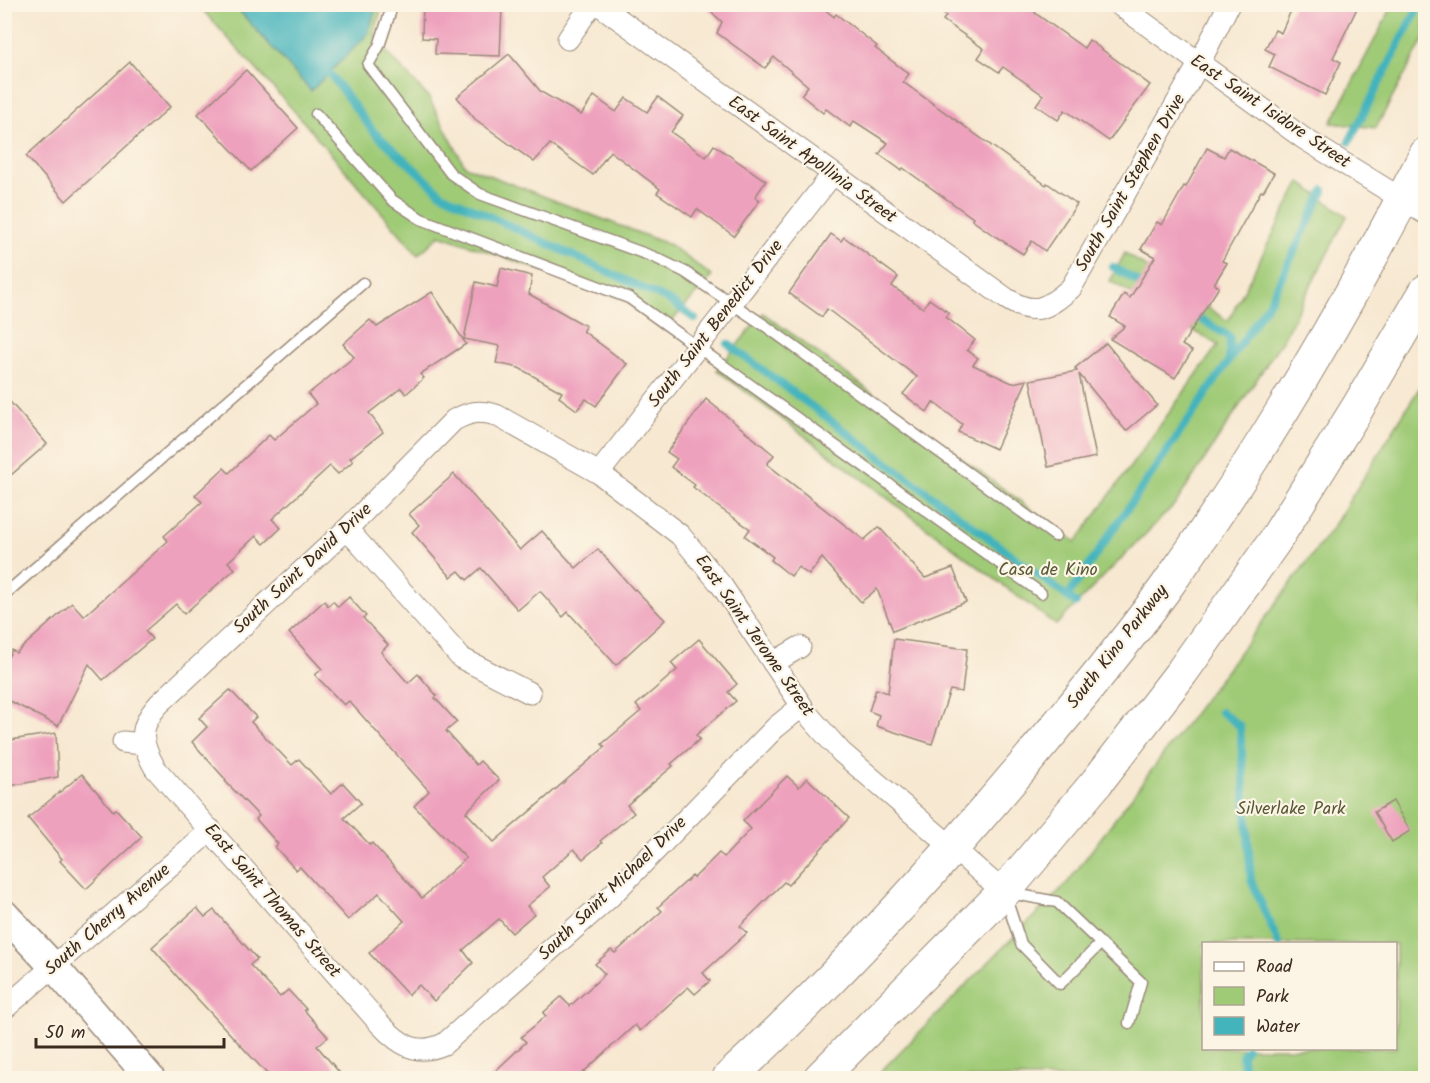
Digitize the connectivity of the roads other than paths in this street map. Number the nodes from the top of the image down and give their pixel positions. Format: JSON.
{"nodes":[{"id":1,"x":393,"y":4,"type":"edge"},
{"id":2,"x":592,"y":4,"type":"edge"},
{"id":3,"x":598,"y":4,"type":"edge"},
{"id":4,"x":1118,"y":4,"type":"edge"},
{"id":5,"x":1229,"y":4,"type":"edge"},
{"id":6,"x":568,"y":39,"type":"dead end"},
{"id":7,"x":1199,"y":64,"type":"junction"},
{"id":8,"x":315,"y":114,"type":"dead end"},
{"id":9,"x":1425,"y":154,"type":"edge"},
{"id":10,"x":832,"y":175,"type":"junction"},
{"id":11,"x":1414,"y":207,"type":"edge"},
{"id":12,"x":363,"y":283,"type":"dead end"},
{"id":13,"x":1425,"y":291,"type":"edge"},
{"id":14,"x":732,"y":303,"type":"junction"},
{"id":15,"x":1036,"y":314,"type":"joint"},
{"id":16,"x":698,"y":347,"type":"junction"},
{"id":17,"x":482,"y":411,"type":"joint"},
{"id":18,"x":599,"y":473,"type":"junction"},
{"id":19,"x":348,"y":529,"type":"junction"},
{"id":20,"x":1055,"y":536,"type":"dead end"},
{"id":21,"x":1041,"y":593,"type":"dead end"},
{"id":22,"x":4,"y":595,"type":"edge"},
{"id":23,"x":800,"y":647,"type":"dead end"},
{"id":24,"x":773,"y":663,"type":"junction"},
{"id":25,"x":530,"y":693,"type":"dead end"},
{"id":26,"x":802,"y":706,"type":"junction"},
{"id":27,"x":133,"y":743,"type":"joint"},
{"id":28,"x":211,"y":830,"type":"junction"},
{"id":29,"x":952,"y":849,"type":"junction"},
{"id":30,"x":1004,"y":892,"type":"junction"},
{"id":31,"x":4,"y":914,"type":"edge"},
{"id":32,"x":1101,"y":943,"type":"junction"},
{"id":33,"x":54,"y":967,"type":"junction"},
{"id":34,"x":4,"y":1009,"type":"edge"},
{"id":35,"x":1129,"y":1023,"type":"dead end"},
{"id":36,"x":414,"y":1054,"type":"joint"},
{"id":37,"x":150,"y":1078,"type":"edge"},
{"id":38,"x":729,"y":1078,"type":"edge"},
{"id":39,"x":819,"y":1078,"type":"edge"}],
"edges":[{"from":1,"to":14,"type":"lane"},
{"from":2,"to":6,"type":"street"},
{"from":3,"to":10,"type":"street","name":"East Saint Apollinia Street"},
{"from":4,"to":7,"type":"street","name":"East Saint Isidore Street"},
{"from":5,"to":7,"type":"street","name":"South Saint Stephen Drive"},
{"from":7,"to":11,"type":"street","name":"East Saint Isidore Street"},
{"from":7,"to":15,"type":"street","name":"South Saint Stephen Drive"},
{"from":8,"to":16,"type":"lane"},
{"from":9,"to":11,"type":"main road","name":"South Kino Parkway"},
{"from":10,"to":14,"type":"street","name":"South Saint Benedict Drive"},
{"from":10,"to":15,"type":"street","name":"East Saint Apollinia Street"},
{"from":11,"to":29,"type":"main road","name":"South Kino Parkway"},
{"from":12,"to":22,"type":"lane"},
{"from":13,"to":30,"type":"main road"},
{"from":14,"to":16,"type":"street","name":"South Saint Benedict Drive"},
{"from":14,"to":20,"type":"lane"},
{"from":16,"to":18,"type":"street","name":"South Saint Benedict Drive"},
{"from":16,"to":21,"type":"lane"},
{"from":17,"to":18,"type":"street","name":"East Saint Jerome Street"},
{"from":17,"to":19,"type":"street","name":"South Saint David Drive"},
{"from":18,"to":24,"type":"street","name":"East Saint Jerome Street"},
{"from":19,"to":25,"type":"street"},
{"from":19,"to":27,"type":"street","name":"South Saint David Drive"},
{"from":23,"to":24,"type":"street"},
{"from":24,"to":26,"type":"street","name":"East Saint Jerome Street"},
{"from":26,"to":29,"type":"street","name":"East Saint Jerome Street"},
{"from":26,"to":36,"type":"street","name":"South Saint Michael Drive"},
{"from":27,"to":28,"type":"street","name":"East Saint Thomas Street"},
{"from":28,"to":33,"type":"street","name":"South Cherry Avenue"},
{"from":28,"to":36,"type":"street","name":"East Saint Thomas Street"},
{"from":29,"to":30,"type":"street","name":"East Saint Jerome Street"},
{"from":29,"to":38,"type":"main road","name":"South Kino Parkway"},
{"from":30,"to":32,"type":"lane"},
{"from":30,"to":32,"type":"lane"},
{"from":30,"to":39,"type":"main road"},
{"from":31,"to":33,"type":"street"},
{"from":32,"to":35,"type":"lane"},
{"from":33,"to":34,"type":"street","name":"South Cherry Avenue"},
{"from":33,"to":37,"type":"street"}]}
